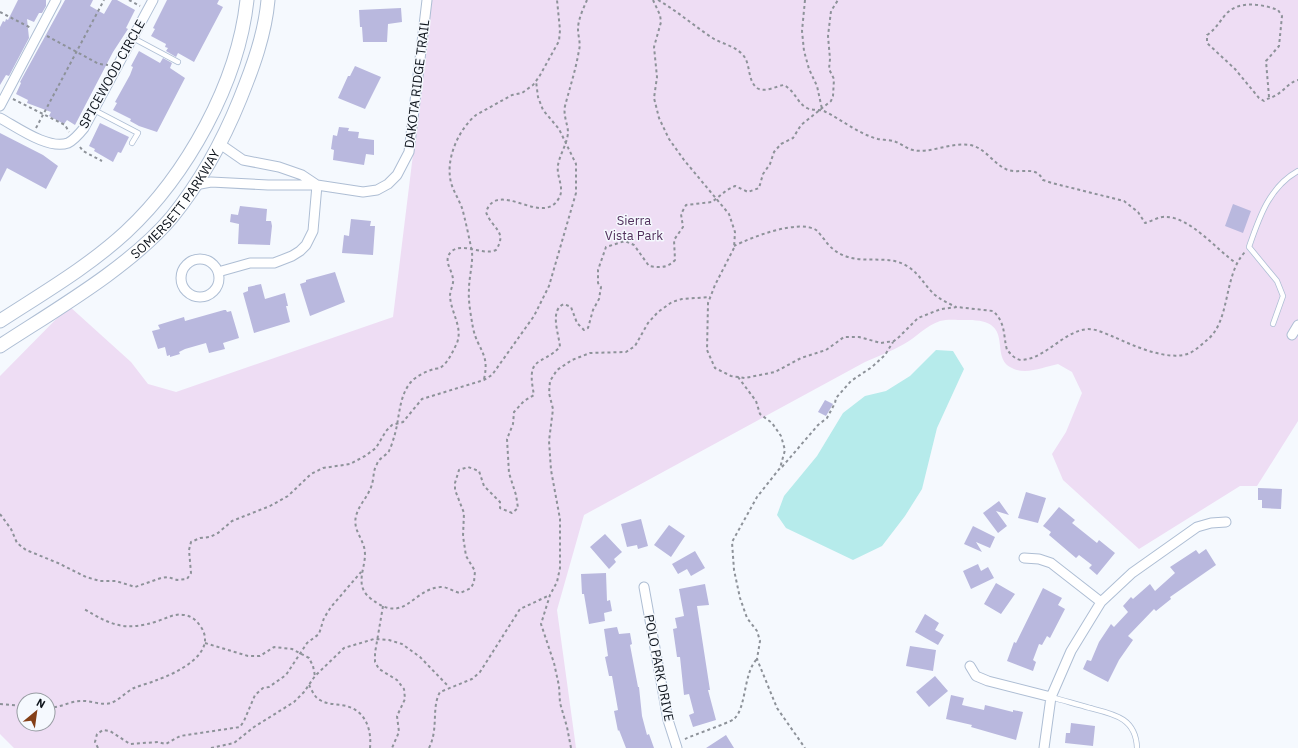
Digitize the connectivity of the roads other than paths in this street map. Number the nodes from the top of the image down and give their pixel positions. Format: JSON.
{"nodes":[{"id":1,"x":56,"y":0,"type":"edge"},
{"id":2,"x":153,"y":0,"type":"edge"},
{"id":3,"x":247,"y":0,"type":"edge"},
{"id":4,"x":268,"y":0,"type":"edge"},
{"id":5,"x":427,"y":0,"type":"edge"},
{"id":6,"x":133,"y":38,"type":"junction"},
{"id":7,"x":178,"y":62,"type":"dead end"},
{"id":8,"x":0,"y":106,"type":"edge"},
{"id":9,"x":94,"y":110,"type":"junction"},
{"id":10,"x":0,"y":118,"type":"edge"},
{"id":11,"x":132,"y":143,"type":"dead end"},
{"id":12,"x":220,"y":144,"type":"junction"},
{"id":13,"x":1298,"y":172,"type":"edge"},
{"id":14,"x":317,"y":185,"type":"junction"},
{"id":15,"x":195,"y":186,"type":"junction"},
{"id":16,"x":218,"y":272,"type":"junction"},
{"id":17,"x":0,"y":321,"type":"edge"},
{"id":18,"x":1273,"y":324,"type":"dead end"},
{"id":19,"x":1298,"y":325,"type":"edge"},
{"id":20,"x":1292,"y":335,"type":"dead end"},
{"id":21,"x":0,"y":346,"type":"edge"},
{"id":22,"x":1226,"y":522,"type":"dead end"},
{"id":23,"x":1024,"y":558,"type":"dead end"},
{"id":24,"x":644,"y":588,"type":"dead end"},
{"id":25,"x":1101,"y":602,"type":"junction"},
{"id":26,"x":970,"y":666,"type":"dead end"},
{"id":27,"x":1051,"y":697,"type":"junction"},
{"id":28,"x":675,"y":744,"type":"edge"},
{"id":29,"x":1044,"y":748,"type":"edge"},
{"id":30,"x":1136,"y":748,"type":"edge"}],
"edges":[{"from":1,"to":8,"type":"street"},
{"from":2,"to":6,"type":"street","name":"SPICEWOOD CIRCLE"},
{"from":3,"to":17,"type":"main road","name":"SOMERSETT PARKWAY"},
{"from":4,"to":12,"type":"main road","name":"SOMERSETT PARKWAY"},
{"from":5,"to":14,"type":"street","name":"DAKOTA RIDGE TRAIL"},
{"from":6,"to":7,"type":"lane"},
{"from":6,"to":9,"type":"street","name":"SPICEWOOD CIRCLE"},
{"from":9,"to":10,"type":"street","name":"SPICEWOOD CIRCLE"},
{"from":9,"to":11,"type":"lane"},
{"from":12,"to":14,"type":"street","name":"DAKOTA RIDGE TRAIL"},
{"from":12,"to":15,"type":"main road","name":"SOMERSETT PARKWAY"},
{"from":13,"to":18,"type":"lane"},
{"from":14,"to":15,"type":"street","name":"DAKOTA RIDGE TRAIL"},
{"from":14,"to":16,"type":"street"},
{"from":15,"to":21,"type":"main road","name":"SOMERSETT PARKWAY"},
{"from":16,"to":16,"type":"street"},
{"from":19,"to":20,"type":"street"},
{"from":22,"to":25,"type":"street"},
{"from":23,"to":25,"type":"street"},
{"from":24,"to":28,"type":"street","name":"POLO PARK DRIVE"},
{"from":25,"to":27,"type":"street"},
{"from":26,"to":27,"type":"street"},
{"from":27,"to":29,"type":"street"},
{"from":27,"to":30,"type":"lane"}]}
